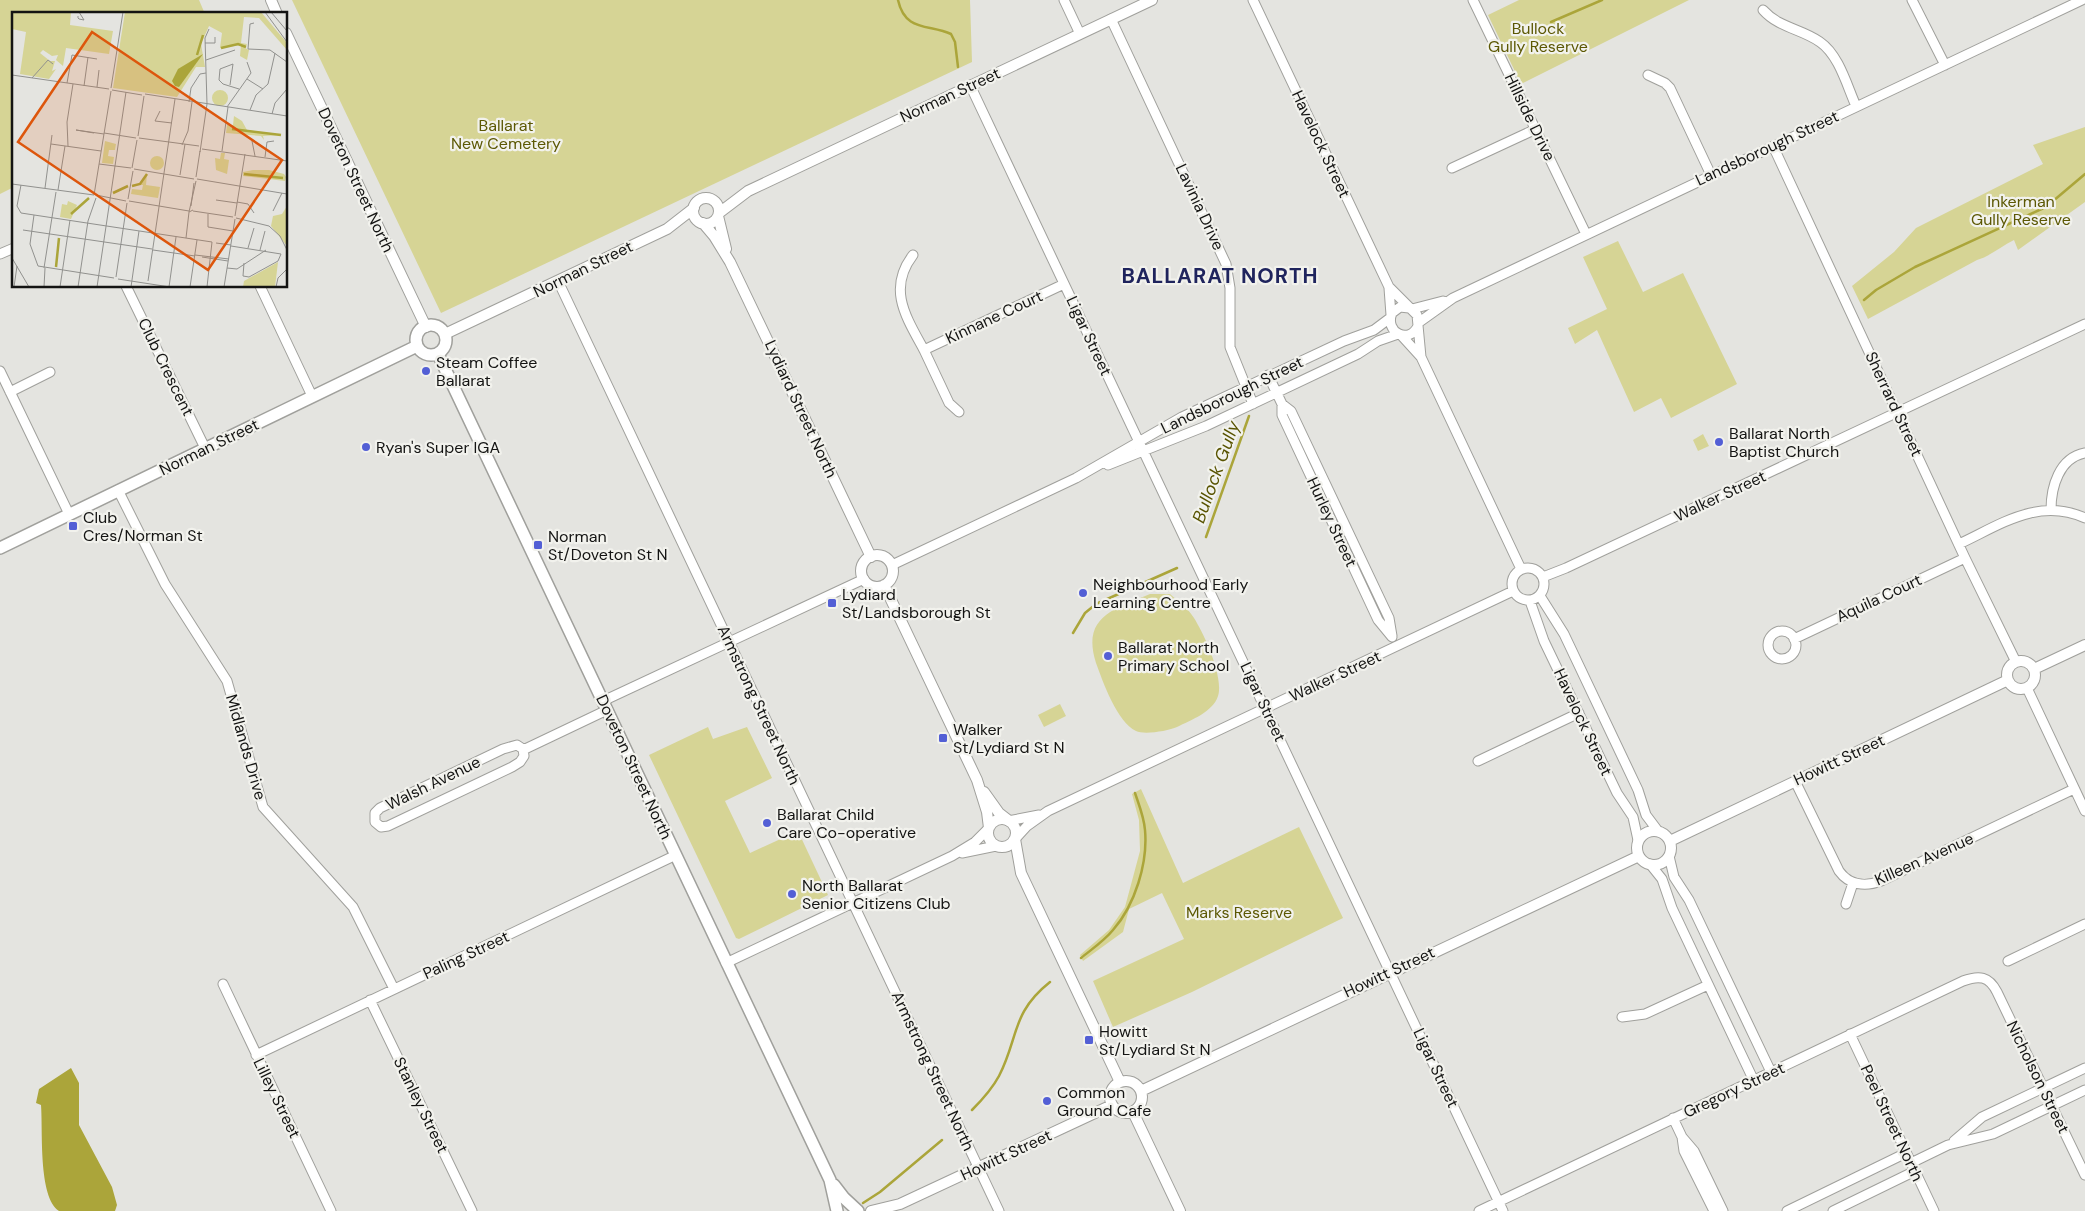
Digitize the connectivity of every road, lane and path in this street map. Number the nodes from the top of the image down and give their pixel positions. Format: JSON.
{"nodes":[{"id":1,"x":271,"y":0,"type":"edge"},
{"id":2,"x":1064,"y":0,"type":"edge"},
{"id":3,"x":1152,"y":0,"type":"edge"},
{"id":4,"x":1253,"y":0,"type":"edge"},
{"id":5,"x":1473,"y":0,"type":"edge"},
{"id":6,"x":1912,"y":0,"type":"edge"},
{"id":7,"x":2082,"y":0,"type":"edge"},
{"id":8,"x":1763,"y":10,"type":"dead end"},
{"id":9,"x":276,"y":12,"type":"edge"},
{"id":10,"x":1111,"y":19,"type":"junction"},
{"id":11,"x":1080,"y":34,"type":"junction"},
{"id":12,"x":288,"y":37,"type":"edge"},
{"id":13,"x":1945,"y":65,"type":"junction"},
{"id":14,"x":1648,"y":76,"type":"dead end"},
{"id":15,"x":970,"y":85,"type":"junction"},
{"id":16,"x":1856,"y":106,"type":"junction"},
{"id":17,"x":1536,"y":129,"type":"junction"},
{"id":18,"x":1773,"y":146,"type":"junction"},
{"id":19,"x":1452,"y":168,"type":"dead end"},
{"id":20,"x":1711,"y":175,"type":"junction"},
{"id":21,"x":748,"y":191,"type":"junction"},
{"id":22,"x":713,"y":200,"type":"junction"},
{"id":23,"x":694,"y":208,"type":"junction"},
{"id":24,"x":718,"y":214,"type":"junction"},
{"id":25,"x":701,"y":223,"type":"junction"},
{"id":26,"x":667,"y":229,"type":"junction"},
{"id":27,"x":1586,"y":234,"type":"junction"},
{"id":28,"x":12,"y":249,"type":"edge"},
{"id":29,"x":0,"y":254,"type":"edge"},
{"id":30,"x":913,"y":255,"type":"dead end"},
{"id":31,"x":730,"y":262,"type":"junction"},
{"id":32,"x":558,"y":281,"type":"junction"},
{"id":33,"x":1064,"y":284,"type":"junction"},
{"id":34,"x":1389,"y":287,"type":"junction"},
{"id":35,"x":127,"y":288,"type":"edge"},
{"id":36,"x":261,"y":288,"type":"edge"},
{"id":37,"x":1453,"y":298,"type":"junction"},
{"id":38,"x":1410,"y":308,"type":"junction"},
{"id":39,"x":1391,"y":317,"type":"junction"},
{"id":40,"x":1418,"y":324,"type":"junction"},
{"id":41,"x":2085,"y":324,"type":"edge"},
{"id":42,"x":426,"y":327,"type":"junction"},
{"id":43,"x":445,"y":334,"type":"junction"},
{"id":44,"x":1400,"y":335,"type":"junction"},
{"id":45,"x":418,"y":346,"type":"junction"},
{"id":46,"x":924,"y":350,"type":"junction"},
{"id":47,"x":438,"y":354,"type":"junction"},
{"id":48,"x":1422,"y":357,"type":"junction"},
{"id":49,"x":0,"y":371,"type":"edge"},
{"id":50,"x":50,"y":372,"type":"dead end"},
{"id":51,"x":1268,"y":375,"type":"junction"},
{"id":52,"x":1245,"y":386,"type":"junction"},
{"id":53,"x":10,"y":392,"type":"junction"},
{"id":54,"x":1277,"y":393,"type":"junction"},
{"id":55,"x":312,"y":396,"type":"junction"},
{"id":56,"x":1253,"y":404,"type":"junction"},
{"id":57,"x":959,"y":412,"type":"dead end"},
{"id":58,"x":1897,"y":412,"type":"junction"},
{"id":59,"x":1139,"y":441,"type":"junction"},
{"id":60,"x":205,"y":448,"type":"junction"},
{"id":61,"x":1143,"y":451,"type":"junction"},
{"id":62,"x":2085,"y":453,"type":"edge"},
{"id":63,"x":1076,"y":478,"type":"junction"},
{"id":64,"x":118,"y":490,"type":"junction"},
{"id":65,"x":2050,"y":510,"type":"junction"},
{"id":66,"x":69,"y":514,"type":"junction"},
{"id":67,"x":2085,"y":518,"type":"edge"},
{"id":68,"x":1959,"y":544,"type":"junction"},
{"id":69,"x":0,"y":548,"type":"edge"},
{"id":70,"x":871,"y":557,"type":"junction"},
{"id":71,"x":1964,"y":558,"type":"junction"},
{"id":72,"x":892,"y":565,"type":"junction"},
{"id":73,"x":1522,"y":569,"type":"junction"},
{"id":74,"x":1543,"y":577,"type":"junction"},
{"id":75,"x":864,"y":578,"type":"junction"},
{"id":76,"x":884,"y":585,"type":"junction"},
{"id":77,"x":1513,"y":591,"type":"junction"},
{"id":78,"x":1540,"y":596,"type":"junction"},
{"id":79,"x":1530,"y":601,"type":"junction"},
{"id":80,"x":1794,"y":639,"type":"dead end"},
{"id":81,"x":729,"y":642,"type":"junction"},
{"id":82,"x":2085,"y":645,"type":"edge"},
{"id":83,"x":1397,"y":647,"type":"junction"},
{"id":84,"x":2016,"y":662,"type":"junction"},
{"id":85,"x":2034,"y":669,"type":"junction"},
{"id":86,"x":2008,"y":680,"type":"junction"},
{"id":87,"x":2027,"y":688,"type":"junction"},
{"id":88,"x":605,"y":706,"type":"junction"},
{"id":89,"x":1266,"y":709,"type":"junction"},
{"id":90,"x":1579,"y":713,"type":"junction"},
{"id":91,"x":523,"y":750,"type":"junction"},
{"id":92,"x":1478,"y":761,"type":"dead end"},
{"id":93,"x":977,"y":780,"type":"junction"},
{"id":94,"x":1795,"y":781,"type":"junction"},
{"id":95,"x":2079,"y":793,"type":"edge"},
{"id":96,"x":1048,"y":811,"type":"junction"},
{"id":97,"x":2085,"y":811,"type":"edge"},
{"id":98,"x":1008,"y":820,"type":"junction"},
{"id":99,"x":988,"y":829,"type":"junction"},
{"id":100,"x":1658,"y":831,"type":"junction"},
{"id":101,"x":1016,"y":838,"type":"junction"},
{"id":102,"x":1638,"y":840,"type":"junction"},
{"id":103,"x":1670,"y":841,"type":"junction"},
{"id":104,"x":997,"y":847,"type":"junction"},
{"id":105,"x":676,"y":855,"type":"junction"},
{"id":106,"x":952,"y":856,"type":"junction"},
{"id":107,"x":1639,"y":856,"type":"junction"},
{"id":108,"x":1669,"y":856,"type":"junction"},
{"id":109,"x":1650,"y":864,"type":"junction"},
{"id":110,"x":1021,"y":873,"type":"junction"},
{"id":111,"x":1853,"y":883,"type":"junction"},
{"id":112,"x":853,"y":902,"type":"junction"},
{"id":113,"x":1846,"y":904,"type":"dead end"},
{"id":114,"x":2085,"y":924,"type":"edge"},
{"id":115,"x":2008,"y":961,"type":"dead end"},
{"id":116,"x":726,"y":963,"type":"junction"},
{"id":117,"x":1390,"y":972,"type":"junction"},
{"id":118,"x":1990,"y":981,"type":"joint"},
{"id":119,"x":223,"y":984,"type":"dead end"},
{"id":120,"x":1708,"y":985,"type":"junction"},
{"id":121,"x":394,"y":989,"type":"junction"},
{"id":122,"x":370,"y":1000,"type":"junction"},
{"id":123,"x":1622,"y":1016,"type":"dead end"},
{"id":124,"x":1850,"y":1034,"type":"junction"},
{"id":125,"x":256,"y":1054,"type":"junction"},
{"id":126,"x":2085,"y":1068,"type":"edge"},
{"id":127,"x":1771,"y":1072,"type":"junction"},
{"id":128,"x":1754,"y":1081,"type":"junction"},
{"id":129,"x":1120,"y":1082,"type":"junction"},
{"id":130,"x":2043,"y":1088,"type":"junction"},
{"id":131,"x":2085,"y":1090,"type":"edge"},
{"id":132,"x":1141,"y":1091,"type":"junction"},
{"id":133,"x":1112,"y":1105,"type":"junction"},
{"id":134,"x":2052,"y":1106,"type":"junction"},
{"id":135,"x":1133,"y":1112,"type":"junction"},
{"id":136,"x":1673,"y":1118,"type":"junction"},
{"id":137,"x":1682,"y":1136,"type":"junction"},
{"id":138,"x":1948,"y":1145,"type":"junction"},
{"id":139,"x":1906,"y":1153,"type":"junction"},
{"id":140,"x":1913,"y":1167,"type":"junction"},
{"id":141,"x":978,"y":1168,"type":"junction"},
{"id":142,"x":2085,"y":1175,"type":"edge"},
{"id":143,"x":830,"y":1180,"type":"junction"},
{"id":144,"x":1499,"y":1202,"type":"junction"},
{"id":145,"x":900,"y":1204,"type":"junction"},
{"id":146,"x":331,"y":1211,"type":"edge"},
{"id":147,"x":472,"y":1211,"type":"edge"},
{"id":148,"x":837,"y":1211,"type":"edge"},
{"id":149,"x":849,"y":1211,"type":"edge"},
{"id":150,"x":857,"y":1211,"type":"edge"},
{"id":151,"x":870,"y":1211,"type":"edge"},
{"id":152,"x":891,"y":1211,"type":"edge"},
{"id":153,"x":999,"y":1211,"type":"edge"},
{"id":154,"x":1180,"y":1211,"type":"edge"},
{"id":155,"x":1479,"y":1211,"type":"edge"},
{"id":156,"x":1503,"y":1211,"type":"edge"},
{"id":157,"x":1714,"y":1211,"type":"edge"},
{"id":158,"x":1723,"y":1211,"type":"edge"},
{"id":159,"x":1787,"y":1211,"type":"edge"},
{"id":160,"x":1833,"y":1211,"type":"edge"},
{"id":161,"x":1934,"y":1211,"type":"edge"}],
"edges":[{"from":1,"to":9,"type":"street"},
{"from":2,"to":11,"type":"street"},
{"from":3,"to":10,"type":"street","name":"Norman Street"},
{"from":4,"to":34,"type":"street","name":"Havelock Street"},
{"from":5,"to":17,"type":"street","name":"Hillside Drive"},
{"from":6,"to":13,"type":"street"},
{"from":7,"to":13,"type":"street","name":"Landsborough Street"},
{"from":8,"to":16,"type":"street"},
{"from":10,"to":11,"type":"street","name":"Norman Street"},
{"from":10,"to":52,"type":"street","name":"Lavinia Drive"},
{"from":11,"to":15,"type":"street","name":"Norman Street"},
{"from":12,"to":42,"type":"street","name":"Doveton Street North"},
{"from":13,"to":16,"type":"street","name":"Landsborough Street"},
{"from":14,"to":20,"type":"street"},
{"from":15,"to":21,"type":"street","name":"Norman Street"},
{"from":15,"to":33,"type":"street","name":"Ligar Street"},
{"from":16,"to":18,"type":"street","name":"Landsborough Street"},
{"from":17,"to":19,"type":"street"},
{"from":17,"to":27,"type":"street","name":"Hillside Drive"},
{"from":18,"to":20,"type":"street","name":"Landsborough Street"},
{"from":18,"to":58,"type":"street","name":"Sherrard Street"},
{"from":20,"to":27,"type":"street","name":"Landsborough Street"},
{"from":21,"to":22,"type":"street","name":"Norman Street"},
{"from":21,"to":24,"type":"street","name":"Norman Street"},
{"from":22,"to":23,"type":"street"},
{"from":22,"to":24,"type":"street"},
{"from":23,"to":25,"type":"street"},
{"from":23,"to":26,"type":"street","name":"Norman Street"},
{"from":24,"to":25,"type":"street"},
{"from":24,"to":31,"type":"street","name":"Lydiard Street North"},
{"from":25,"to":26,"type":"street","name":"Norman Street"},
{"from":25,"to":31,"type":"street","name":"Lydiard Street North"},
{"from":26,"to":32,"type":"street","name":"Norman Street"},
{"from":27,"to":37,"type":"street","name":"Landsborough Street"},
{"from":28,"to":29,"type":"street"},
{"from":30,"to":46,"type":"street"},
{"from":31,"to":70,"type":"street","name":"Lydiard Street North"},
{"from":32,"to":43,"type":"street","name":"Norman Street"},
{"from":32,"to":81,"type":"street","name":"Armstrong Street North"},
{"from":33,"to":46,"type":"street","name":"Kinnane Court"},
{"from":33,"to":59,"type":"street","name":"Ligar Street"},
{"from":34,"to":38,"type":"street","name":"Havelock Street"},
{"from":34,"to":39,"type":"street","name":"Havelock Street"},
{"from":35,"to":60,"type":"street","name":"Club Crescent"},
{"from":36,"to":55,"type":"street"},
{"from":37,"to":38,"type":"street","name":"Landsborough Street"},
{"from":37,"to":40,"type":"street","name":"Landsborough Street"},
{"from":38,"to":39,"type":"street"},
{"from":38,"to":40,"type":"street"},
{"from":39,"to":44,"type":"street"},
{"from":39,"to":51,"type":"street","name":"Landsborough Street"},
{"from":40,"to":44,"type":"street"},
{"from":40,"to":48,"type":"street"},
{"from":41,"to":58,"type":"street","name":"Walker Street"},
{"from":42,"to":43,"type":"main road"},
{"from":42,"to":45,"type":"main road"},
{"from":43,"to":47,"type":"main road"},
{"from":44,"to":48,"type":"street"},
{"from":44,"to":54,"type":"street","name":"Landsborough Street"},
{"from":45,"to":47,"type":"main road"},
{"from":45,"to":55,"type":"main road","name":"Norman Street"},
{"from":46,"to":57,"type":"street"},
{"from":47,"to":88,"type":"main road","name":"Doveton Street North"},
{"from":48,"to":73,"type":"street"},
{"from":49,"to":53,"type":"street"},
{"from":50,"to":53,"type":"street"},
{"from":51,"to":52,"type":"street","name":"Landsborough Street"},
{"from":51,"to":54,"type":"street","name":"Hurley Street"},
{"from":52,"to":56,"type":"street","name":"Lavinia Drive"},
{"from":52,"to":59,"type":"street","name":"Landsborough Street"},
{"from":53,"to":66,"type":"street"},
{"from":54,"to":56,"type":"street","name":"Landsborough Street"},
{"from":54,"to":83,"type":"street","name":"Hurley Street"},
{"from":55,"to":60,"type":"main road","name":"Norman Street"},
{"from":56,"to":61,"type":"street","name":"Landsborough Street"},
{"from":58,"to":68,"type":"street","name":"Sherrard Street"},
{"from":58,"to":74,"type":"street","name":"Walker Street"},
{"from":59,"to":61,"type":"street","name":"Ligar Street"},
{"from":59,"to":63,"type":"street","name":"Landsborough Street"},
{"from":60,"to":64,"type":"main road","name":"Norman Street"},
{"from":61,"to":63,"type":"street","name":"Landsborough Street"},
{"from":61,"to":89,"type":"street","name":"Ligar Street"},
{"from":62,"to":65,"type":"street"},
{"from":63,"to":72,"type":"street","name":"Landsborough Street"},
{"from":64,"to":66,"type":"main road","name":"Norman Street"},
{"from":64,"to":121,"type":"street","name":"Midlands Drive"},
{"from":65,"to":67,"type":"street"},
{"from":65,"to":68,"type":"street"},
{"from":66,"to":69,"type":"main road","name":"Norman Street"},
{"from":68,"to":71,"type":"street","name":"Sherrard Street"},
{"from":70,"to":72,"type":"street"},
{"from":70,"to":75,"type":"street"},
{"from":71,"to":80,"type":"street","name":"Aquila Court"},
{"from":71,"to":84,"type":"street","name":"Sherrard Street"},
{"from":72,"to":76,"type":"street"},
{"from":73,"to":74,"type":"street"},
{"from":73,"to":77,"type":"street"},
{"from":74,"to":78,"type":"street"},
{"from":75,"to":76,"type":"street"},
{"from":75,"to":81,"type":"street"},
{"from":76,"to":93,"type":"street"},
{"from":77,"to":79,"type":"street"},
{"from":77,"to":83,"type":"street","name":"Walker Street"},
{"from":78,"to":79,"type":"street"},
{"from":78,"to":100,"type":"street","name":"Havelock Street"},
{"from":79,"to":90,"type":"street","name":"Havelock Street"},
{"from":81,"to":88,"type":"street"},
{"from":81,"to":112,"type":"street","name":"Armstrong Street North"},
{"from":82,"to":85,"type":"street"},
{"from":83,"to":89,"type":"street","name":"Walker Street"},
{"from":84,"to":85,"type":"street"},
{"from":84,"to":86,"type":"street"},
{"from":85,"to":87,"type":"street"},
{"from":86,"to":87,"type":"street"},
{"from":86,"to":94,"type":"street","name":"Howitt Street"},
{"from":87,"to":95,"type":"street"},
{"from":88,"to":91,"type":"street","name":"Walsh Avenue"},
{"from":88,"to":105,"type":"main road","name":"Doveton Street North"},
{"from":89,"to":96,"type":"street","name":"Walker Street"},
{"from":89,"to":117,"type":"street","name":"Ligar Street"},
{"from":90,"to":92,"type":"street"},
{"from":90,"to":102,"type":"street","name":"Havelock Street"},
{"from":91,"to":91,"type":"street","name":"Walsh Avenue"},
{"from":93,"to":98,"type":"street"},
{"from":93,"to":99,"type":"street"},
{"from":94,"to":103,"type":"street","name":"Howitt Street"},
{"from":94,"to":111,"type":"street","name":"Killeen Avenue"},
{"from":95,"to":97,"type":"street"},
{"from":95,"to":111,"type":"street","name":"Killeen Avenue"},
{"from":96,"to":98,"type":"street","name":"Walker Street"},
{"from":96,"to":101,"type":"street","name":"Walker Street"},
{"from":98,"to":99,"type":"street"},
{"from":98,"to":101,"type":"street"},
{"from":99,"to":104,"type":"street"},
{"from":99,"to":106,"type":"street"},
{"from":100,"to":102,"type":"street"},
{"from":100,"to":103,"type":"street"},
{"from":101,"to":104,"type":"street"},
{"from":101,"to":110,"type":"street"},
{"from":102,"to":107,"type":"street"},
{"from":103,"to":108,"type":"street"},
{"from":104,"to":106,"type":"street"},
{"from":104,"to":110,"type":"street"},
{"from":105,"to":116,"type":"main road","name":"Doveton Street North"},
{"from":105,"to":121,"type":"street","name":"Paling Street"},
{"from":106,"to":112,"type":"street"},
{"from":107,"to":109,"type":"street"},
{"from":107,"to":117,"type":"street","name":"Howitt Street"},
{"from":108,"to":109,"type":"street"},
{"from":108,"to":127,"type":"street"},
{"from":109,"to":120,"type":"street"},
{"from":110,"to":129,"type":"street"},
{"from":111,"to":113,"type":"street"},
{"from":112,"to":116,"type":"street"},
{"from":112,"to":141,"type":"street","name":"Armstrong Street North"},
{"from":114,"to":115,"type":"street"},
{"from":116,"to":143,"type":"main road","name":"Doveton Street North"},
{"from":117,"to":132,"type":"street","name":"Howitt Street"},
{"from":117,"to":144,"type":"street","name":"Ligar Street"},
{"from":118,"to":124,"type":"street","name":"Gregory Street"},
{"from":118,"to":130,"type":"street","name":"Nicholson Street"},
{"from":119,"to":125,"type":"street","name":"Lilley Street"},
{"from":120,"to":123,"type":"street"},
{"from":120,"to":128,"type":"street"},
{"from":121,"to":122,"type":"street","name":"Paling Street"},
{"from":122,"to":125,"type":"street","name":"Paling Street"},
{"from":122,"to":147,"type":"street","name":"Stanley Street"},
{"from":124,"to":127,"type":"street","name":"Gregory Street"},
{"from":124,"to":139,"type":"street","name":"Peel Street North"},
{"from":125,"to":146,"type":"street","name":"Lilley Street"},
{"from":126,"to":130,"type":"street"},
{"from":127,"to":128,"type":"street","name":"Gregory Street"},
{"from":128,"to":136,"type":"street","name":"Gregory Street"},
{"from":129,"to":132,"type":"street"},
{"from":129,"to":133,"type":"street"},
{"from":130,"to":134,"type":"street","name":"Nicholson Street"},
{"from":130,"to":138,"type":"street"},
{"from":131,"to":134,"type":"street"},
{"from":132,"to":135,"type":"street"},
{"from":133,"to":135,"type":"street"},
{"from":133,"to":141,"type":"street","name":"Howitt Street"},
{"from":134,"to":138,"type":"street"},
{"from":134,"to":142,"type":"street","name":"Nicholson Street"},
{"from":135,"to":154,"type":"street"},
{"from":136,"to":137,"type":"street"},
{"from":136,"to":144,"type":"street","name":"Gregory Street"},
{"from":137,"to":157,"type":"street"},
{"from":137,"to":158,"type":"street"},
{"from":138,"to":140,"type":"street"},
{"from":139,"to":140,"type":"street","name":"Peel Street North"},
{"from":139,"to":159,"type":"street"},
{"from":140,"to":160,"type":"street"},
{"from":140,"to":161,"type":"street","name":"Peel Street North"},
{"from":141,"to":145,"type":"street","name":"Howitt Street"},
{"from":141,"to":153,"type":"street","name":"Armstrong Street North"},
{"from":143,"to":148,"type":"main road","name":"Doveton Street North"},
{"from":143,"to":150,"type":"main road","name":"Doveton Street North"},
{"from":144,"to":155,"type":"street","name":"Gregory Street"},
{"from":144,"to":156,"type":"street","name":"Ligar Street"},
{"from":145,"to":151,"type":"street","name":"Howitt Street"},
{"from":145,"to":152,"type":"street","name":"Howitt Street"},
{"from":149,"to":150,"type":"main road"}]}
